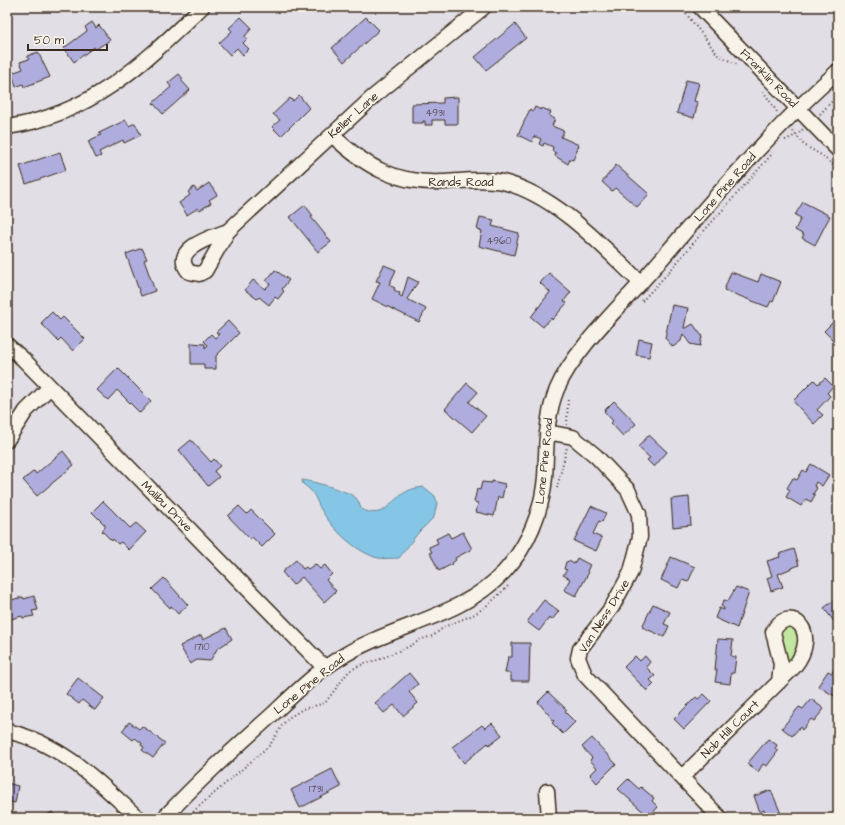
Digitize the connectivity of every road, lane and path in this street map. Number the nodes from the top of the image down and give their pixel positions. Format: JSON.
{"nodes":[{"id":1,"x":202,"y":7,"type":"edge"},
{"id":2,"x":484,"y":7,"type":"edge"},
{"id":3,"x":681,"y":7,"type":"edge"},
{"id":4,"x":700,"y":7,"type":"edge"},
{"id":5,"x":743,"y":68,"type":"dead end"},
{"id":6,"x":838,"y":72,"type":"edge"},
{"id":7,"x":760,"y":85,"type":"dead end"},
{"id":8,"x":838,"y":95,"type":"edge"},
{"id":9,"x":798,"y":107,"type":"junction"},
{"id":10,"x":774,"y":109,"type":"dead end"},
{"id":11,"x":822,"y":112,"type":"dead end"},
{"id":12,"x":7,"y":127,"type":"edge"},
{"id":13,"x":794,"y":132,"type":"dead end"},
{"id":14,"x":800,"y":132,"type":"dead end"},
{"id":15,"x":332,"y":135,"type":"junction"},
{"id":16,"x":797,"y":135,"type":"junction"},
{"id":17,"x":784,"y":142,"type":"dead end"},
{"id":18,"x":838,"y":150,"type":"edge"},
{"id":19,"x":774,"y":152,"type":"dead end"},
{"id":20,"x":838,"y":169,"type":"edge"},
{"id":21,"x":228,"y":230,"type":"dead end"},
{"id":22,"x":641,"y":283,"type":"junction"},
{"id":23,"x":639,"y":304,"type":"dead end"},
{"id":24,"x":7,"y":345,"type":"edge"},
{"id":25,"x":50,"y":387,"type":"junction"},
{"id":26,"x":570,"y":391,"type":"dead end"},
{"id":27,"x":566,"y":419,"type":"dead end"},
{"id":28,"x":547,"y":432,"type":"junction"},
{"id":29,"x":7,"y":440,"type":"edge"},
{"id":30,"x":567,"y":448,"type":"dead end"},
{"id":31,"x":557,"y":488,"type":"dead end"},
{"id":32,"x":512,"y":582,"type":"dead end"},
{"id":33,"x":324,"y":668,"type":"junction"},
{"id":34,"x":779,"y":682,"type":"dead end"},
{"id":35,"x":7,"y":732,"type":"edge"},
{"id":36,"x":682,"y":777,"type":"junction"},
{"id":37,"x":547,"y":791,"type":"dead end"},
{"id":38,"x":138,"y":818,"type":"edge"},
{"id":39,"x":164,"y":818,"type":"edge"},
{"id":40,"x":188,"y":818,"type":"edge"},
{"id":41,"x":549,"y":818,"type":"edge"},
{"id":42,"x":720,"y":818,"type":"edge"}],
"edges":[{"from":1,"to":12,"type":"street"},
{"from":2,"to":15,"type":"street","name":"Keller Lane"},
{"from":3,"to":5,"type":"path"},
{"from":4,"to":9,"type":"street","name":"Franklin Road"},
{"from":6,"to":9,"type":"street","name":"Lone Pine Road"},
{"from":7,"to":10,"type":"path"},
{"from":8,"to":11,"type":"path"},
{"from":9,"to":18,"type":"street","name":"Franklin Road"},
{"from":9,"to":22,"type":"street","name":"Lone Pine Road"},
{"from":13,"to":16,"type":"path"},
{"from":14,"to":16,"type":"path"},
{"from":15,"to":21,"type":"street","name":"Keller Lane"},
{"from":15,"to":22,"type":"street","name":"Rands Road"},
{"from":16,"to":17,"type":"path"},
{"from":16,"to":20,"type":"path"},
{"from":19,"to":23,"type":"path"},
{"from":22,"to":28,"type":"street","name":"Lone Pine Road"},
{"from":24,"to":25,"type":"street","name":"Malibu Drive"},
{"from":25,"to":29,"type":"street"},
{"from":25,"to":33,"type":"street","name":"Malibu Drive"},
{"from":26,"to":27,"type":"path"},
{"from":28,"to":33,"type":"street","name":"Lone Pine Road"},
{"from":28,"to":36,"type":"street","name":"Van Ness Drive"},
{"from":30,"to":31,"type":"path"},
{"from":32,"to":40,"type":"path"},
{"from":33,"to":39,"type":"street","name":"Lone Pine Road"},
{"from":34,"to":36,"type":"street","name":"Nob Hill Court"},
{"from":35,"to":38,"type":"street"},
{"from":36,"to":42,"type":"street","name":"Van Ness Drive"},
{"from":37,"to":41,"type":"street"}]}
